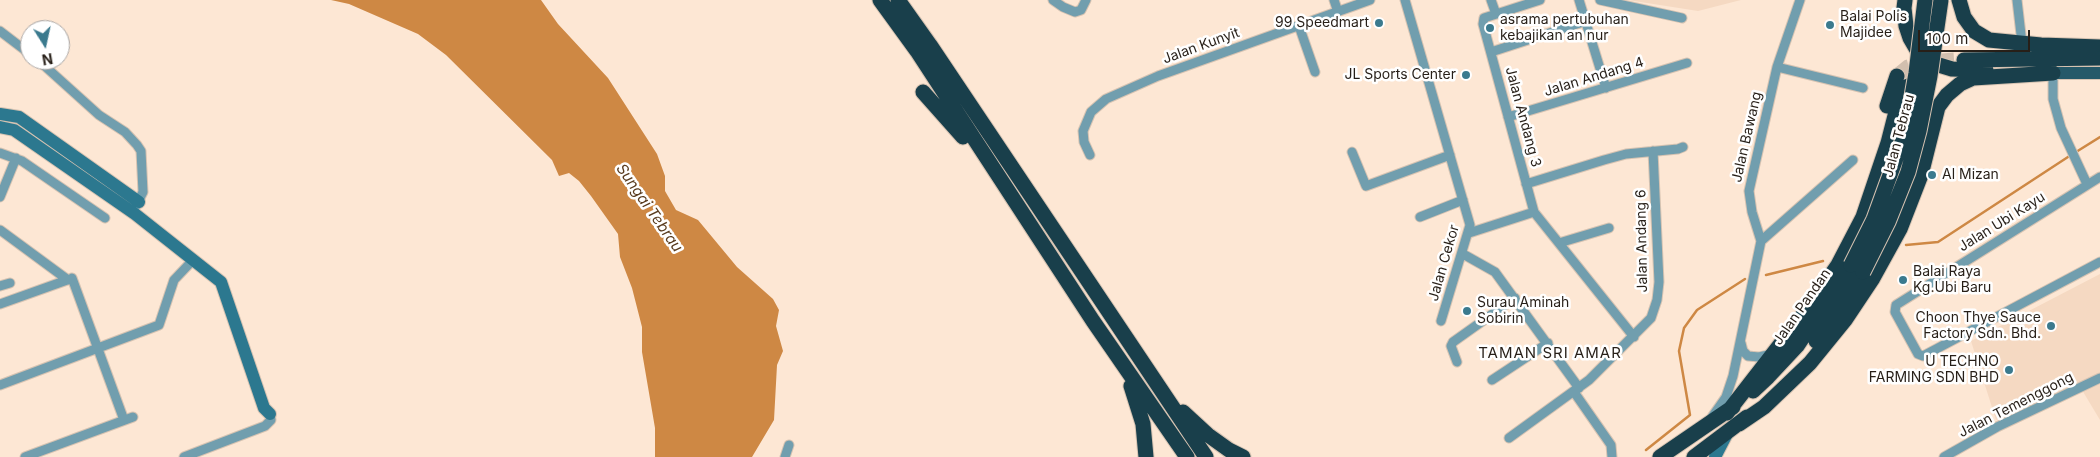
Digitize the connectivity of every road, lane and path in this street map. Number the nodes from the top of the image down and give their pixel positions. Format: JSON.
{"nodes":[{"id":1,"x":880,"y":0,"type":"edge"},
{"id":2,"x":898,"y":0,"type":"edge"},
{"id":3,"x":1053,"y":0,"type":"edge"},
{"id":4,"x":1086,"y":0,"type":"edge"},
{"id":5,"x":1334,"y":0,"type":"edge"},
{"id":6,"x":1370,"y":0,"type":"edge"},
{"id":7,"x":1405,"y":0,"type":"edge"},
{"id":8,"x":1492,"y":0,"type":"edge"},
{"id":9,"x":1540,"y":0,"type":"edge"},
{"id":10,"x":1579,"y":0,"type":"edge"},
{"id":11,"x":1600,"y":0,"type":"edge"},
{"id":12,"x":1800,"y":0,"type":"edge"},
{"id":13,"x":1905,"y":0,"type":"edge"},
{"id":14,"x":1910,"y":0,"type":"edge"},
{"id":15,"x":1925,"y":0,"type":"edge"},
{"id":16,"x":1941,"y":0,"type":"edge"},
{"id":17,"x":1949,"y":0,"type":"edge"},
{"id":18,"x":1959,"y":0,"type":"edge"},
{"id":19,"x":2016,"y":0,"type":"edge"},
{"id":20,"x":1338,"y":12,"type":"junction"},
{"id":21,"x":1496,"y":14,"type":"junction"},
{"id":22,"x":1682,"y":18,"type":"dead end"},
{"id":23,"x":1586,"y":21,"type":"junction"},
{"id":24,"x":1299,"y":26,"type":"junction"},
{"id":25,"x":0,"y":31,"type":"edge"},
{"id":26,"x":2022,"y":43,"type":"junction"},
{"id":27,"x":20,"y":46,"type":"edge"},
{"id":28,"x":2100,"y":47,"type":"edge"},
{"id":29,"x":1491,"y":52,"type":"junction"},
{"id":30,"x":2100,"y":58,"type":"edge"},
{"id":31,"x":1955,"y":60,"type":"tunnel mouth"},
{"id":32,"x":1687,"y":63,"type":"dead end"},
{"id":33,"x":1778,"y":67,"type":"junction"},
{"id":34,"x":49,"y":70,"type":"edge"},
{"id":35,"x":1315,"y":72,"type":"dead end"},
{"id":36,"x":2053,"y":73,"type":"junction"},
{"id":37,"x":2100,"y":73,"type":"edge"},
{"id":38,"x":1897,"y":76,"type":"tunnel mouth"},
{"id":39,"x":1606,"y":88,"type":"junction"},
{"id":40,"x":1863,"y":88,"type":"dead end"},
{"id":41,"x":923,"y":92,"type":"dead end"},
{"id":42,"x":1508,"y":117,"type":"junction"},
{"id":43,"x":5,"y":122,"type":"edge"},
{"id":44,"x":1932,"y":136,"type":"junction"},
{"id":45,"x":1682,"y":147,"type":"dead end"},
{"id":46,"x":1653,"y":151,"type":"junction"},
{"id":47,"x":1352,"y":152,"type":"dead end"},
{"id":48,"x":0,"y":153,"type":"edge"},
{"id":49,"x":1090,"y":155,"type":"dead end"},
{"id":50,"x":1450,"y":155,"type":"junction"},
{"id":51,"x":16,"y":158,"type":"junction"},
{"id":52,"x":1853,"y":160,"type":"dead end"},
{"id":53,"x":994,"y":172,"type":"junction"},
{"id":54,"x":2100,"y":177,"type":"edge"},
{"id":55,"x":1526,"y":184,"type":"junction"},
{"id":56,"x":2087,"y":184,"type":"junction"},
{"id":57,"x":0,"y":197,"type":"edge"},
{"id":58,"x":1463,"y":200,"type":"junction"},
{"id":59,"x":135,"y":207,"type":"junction"},
{"id":60,"x":1534,"y":212,"type":"junction"},
{"id":61,"x":105,"y":218,"type":"dead end"},
{"id":62,"x":1420,"y":218,"type":"dead end"},
{"id":63,"x":1609,"y":228,"type":"dead end"},
{"id":64,"x":0,"y":230,"type":"edge"},
{"id":65,"x":1469,"y":233,"type":"junction"},
{"id":66,"x":1761,"y":241,"type":"junction"},
{"id":67,"x":1559,"y":243,"type":"junction"},
{"id":68,"x":1463,"y":254,"type":"junction"},
{"id":69,"x":193,"y":260,"type":"junction"},
{"id":70,"x":2100,"y":262,"type":"edge"},
{"id":71,"x":1857,"y":269,"type":"junction"},
{"id":72,"x":72,"y":278,"type":"junction"},
{"id":73,"x":10,"y":283,"type":"dead end"},
{"id":74,"x":0,"y":286,"type":"edge"},
{"id":75,"x":1822,"y":286,"type":"junction"},
{"id":76,"x":1515,"y":298,"type":"junction"},
{"id":77,"x":0,"y":304,"type":"edge"},
{"id":78,"x":1441,"y":321,"type":"dead end"},
{"id":79,"x":1634,"y":337,"type":"junction"},
{"id":80,"x":1740,"y":340,"type":"junction"},
{"id":81,"x":1548,"y":343,"type":"junction"},
{"id":82,"x":103,"y":348,"type":"junction"},
{"id":83,"x":1773,"y":353,"type":"junction"},
{"id":84,"x":1457,"y":362,"type":"dead end"},
{"id":85,"x":1123,"y":364,"type":"junction"},
{"id":86,"x":2100,"y":378,"type":"edge"},
{"id":87,"x":1492,"y":380,"type":"dead end"},
{"id":88,"x":2091,"y":383,"type":"junction"},
{"id":89,"x":0,"y":385,"type":"edge"},
{"id":90,"x":2100,"y":388,"type":"edge"},
{"id":91,"x":1576,"y":390,"type":"junction"},
{"id":92,"x":1168,"y":398,"type":"junction"},
{"id":93,"x":1727,"y":413,"type":"junction"},
{"id":94,"x":270,"y":414,"type":"joint"},
{"id":95,"x":1705,"y":427,"type":"junction"},
{"id":96,"x":1734,"y":428,"type":"junction"},
{"id":97,"x":1509,"y":438,"type":"dead end"},
{"id":98,"x":789,"y":445,"type":"dead end"},
{"id":99,"x":25,"y":457,"type":"edge"},
{"id":100,"x":184,"y":457,"type":"edge"},
{"id":101,"x":785,"y":457,"type":"edge"},
{"id":102,"x":1146,"y":457,"type":"edge"},
{"id":103,"x":1187,"y":457,"type":"edge"},
{"id":104,"x":1206,"y":457,"type":"edge"},
{"id":105,"x":1243,"y":457,"type":"edge"},
{"id":106,"x":1612,"y":457,"type":"edge"},
{"id":107,"x":1660,"y":457,"type":"edge"},
{"id":108,"x":1694,"y":457,"type":"edge"},
{"id":109,"x":1715,"y":457,"type":"edge"},
{"id":110,"x":1944,"y":457,"type":"edge"}],
"edges":[{"from":1,"to":53,"type":"highway"},
{"from":2,"to":92,"type":"highway"},
{"from":3,"to":4,"type":"street"},
{"from":5,"to":20,"type":"street"},
{"from":6,"to":20,"type":"street","name":"Jalan Kunyit"},
{"from":7,"to":50,"type":"street","name":"Jalan Cekor"},
{"from":8,"to":21,"type":"street"},
{"from":9,"to":21,"type":"street"},
{"from":10,"to":23,"type":"street"},
{"from":11,"to":22,"type":"street"},
{"from":12,"to":33,"type":"street","name":"Jalan Bawang"},
{"from":13,"to":36,"type":"highway"},
{"from":14,"to":17,"type":"highway"},
{"from":15,"to":71,"type":"highway","name":"Jalan Tebrau","bridge":true},
{"from":16,"to":71,"type":"highway","name":"Jalan Tebrau","bridge":true},
{"from":18,"to":26,"type":"highway"},
{"from":19,"to":26,"type":"street"},
{"from":20,"to":24,"type":"street","name":"Jalan Kunyit"},
{"from":21,"to":29,"type":"street","name":"Jalan Andang 3"},
{"from":23,"to":29,"type":"street"},
{"from":23,"to":39,"type":"street"},
{"from":24,"to":35,"type":"street"},
{"from":24,"to":49,"type":"street","name":"Jalan Kunyit"},
{"from":25,"to":27,"type":"street"},
{"from":26,"to":28,"type":"highway"},
{"from":29,"to":42,"type":"street","name":"Jalan Andang 3"},
{"from":30,"to":31,"type":"highway"},
{"from":32,"to":39,"type":"street","name":"Jalan Andang 4"},
{"from":33,"to":40,"type":"street"},
{"from":33,"to":66,"type":"street","name":"Jalan Bawang"},
{"from":34,"to":59,"type":"street"},
{"from":36,"to":37,"type":"main road"},
{"from":36,"to":44,"type":"highway"},
{"from":36,"to":56,"type":"street"},
{"from":38,"to":75,"type":"highway"},
{"from":39,"to":42,"type":"street","name":"Jalan Andang 4"},
{"from":41,"to":53,"type":"highway"},
{"from":42,"to":55,"type":"street","name":"Jalan Andang 3"},
{"from":43,"to":59,"type":"street"},
{"from":44,"to":75,"type":"highway"},
{"from":44,"to":96,"type":"highway"},
{"from":45,"to":46,"type":"street"},
{"from":46,"to":55,"type":"street"},
{"from":46,"to":79,"type":"street","name":"Jalan Andang 6"},
{"from":47,"to":50,"type":"street"},
{"from":48,"to":51,"type":"street"},
{"from":50,"to":58,"type":"street","name":"Jalan Cekor"},
{"from":51,"to":57,"type":"street"},
{"from":51,"to":61,"type":"street"},
{"from":52,"to":66,"type":"street"},
{"from":53,"to":85,"type":"highway"},
{"from":54,"to":56,"type":"street","name":"Jalan Ubi Kayu"},
{"from":55,"to":60,"type":"street","name":"Jalan Andang 3"},
{"from":56,"to":70,"type":"street","name":"Jalan Ubi Kayu"},
{"from":58,"to":62,"type":"street"},
{"from":58,"to":65,"type":"street","name":"Jalan Cekor"},
{"from":59,"to":69,"type":"street"},
{"from":60,"to":65,"type":"street"},
{"from":60,"to":67,"type":"street","name":"Jalan Andang 3"},
{"from":63,"to":67,"type":"street"},
{"from":64,"to":72,"type":"street"},
{"from":65,"to":68,"type":"street","name":"Jalan Cekor"},
{"from":66,"to":80,"type":"street","name":"Jalan Bawang"},
{"from":67,"to":79,"type":"street","name":"Jalan Andang 3"},
{"from":68,"to":76,"type":"street"},
{"from":68,"to":78,"type":"street","name":"Jalan Cekor"},
{"from":69,"to":82,"type":"street"},
{"from":69,"to":94,"type":"street"},
{"from":71,"to":93,"type":"highway","name":"Jalan Pandan"},
{"from":71,"to":96,"type":"highway","name":"Jalan Pandan"},
{"from":72,"to":77,"type":"street"},
{"from":72,"to":82,"type":"street"},
{"from":73,"to":74,"type":"street"},
{"from":75,"to":83,"type":"highway"},
{"from":76,"to":81,"type":"street"},
{"from":76,"to":84,"type":"street"},
{"from":79,"to":91,"type":"street","name":"Jalan Andang 6"},
{"from":80,"to":83,"type":"street"},
{"from":80,"to":95,"type":"street","name":"Jalan Bawang"},
{"from":81,"to":87,"type":"street"},
{"from":81,"to":91,"type":"street"},
{"from":82,"to":89,"type":"street"},
{"from":82,"to":99,"type":"street"},
{"from":83,"to":93,"type":"highway"},
{"from":85,"to":102,"type":"highway"},
{"from":85,"to":103,"type":"highway"},
{"from":86,"to":88,"type":"street","name":"Jalan Temenggong"},
{"from":88,"to":90,"type":"street"},
{"from":88,"to":110,"type":"street","name":"Jalan Temenggong"},
{"from":91,"to":97,"type":"street","name":"Jalan Andang 6"},
{"from":91,"to":106,"type":"street"},
{"from":92,"to":104,"type":"highway"},
{"from":92,"to":105,"type":"highway"},
{"from":93,"to":95,"type":"highway","name":"Jalan Pandan"},
{"from":94,"to":100,"type":"street"},
{"from":95,"to":107,"type":"highway","name":"Jalan Pandan"},
{"from":96,"to":108,"type":"highway","name":"Jalan Pandan"},
{"from":96,"to":109,"type":"street"},
{"from":98,"to":101,"type":"street"}]}
